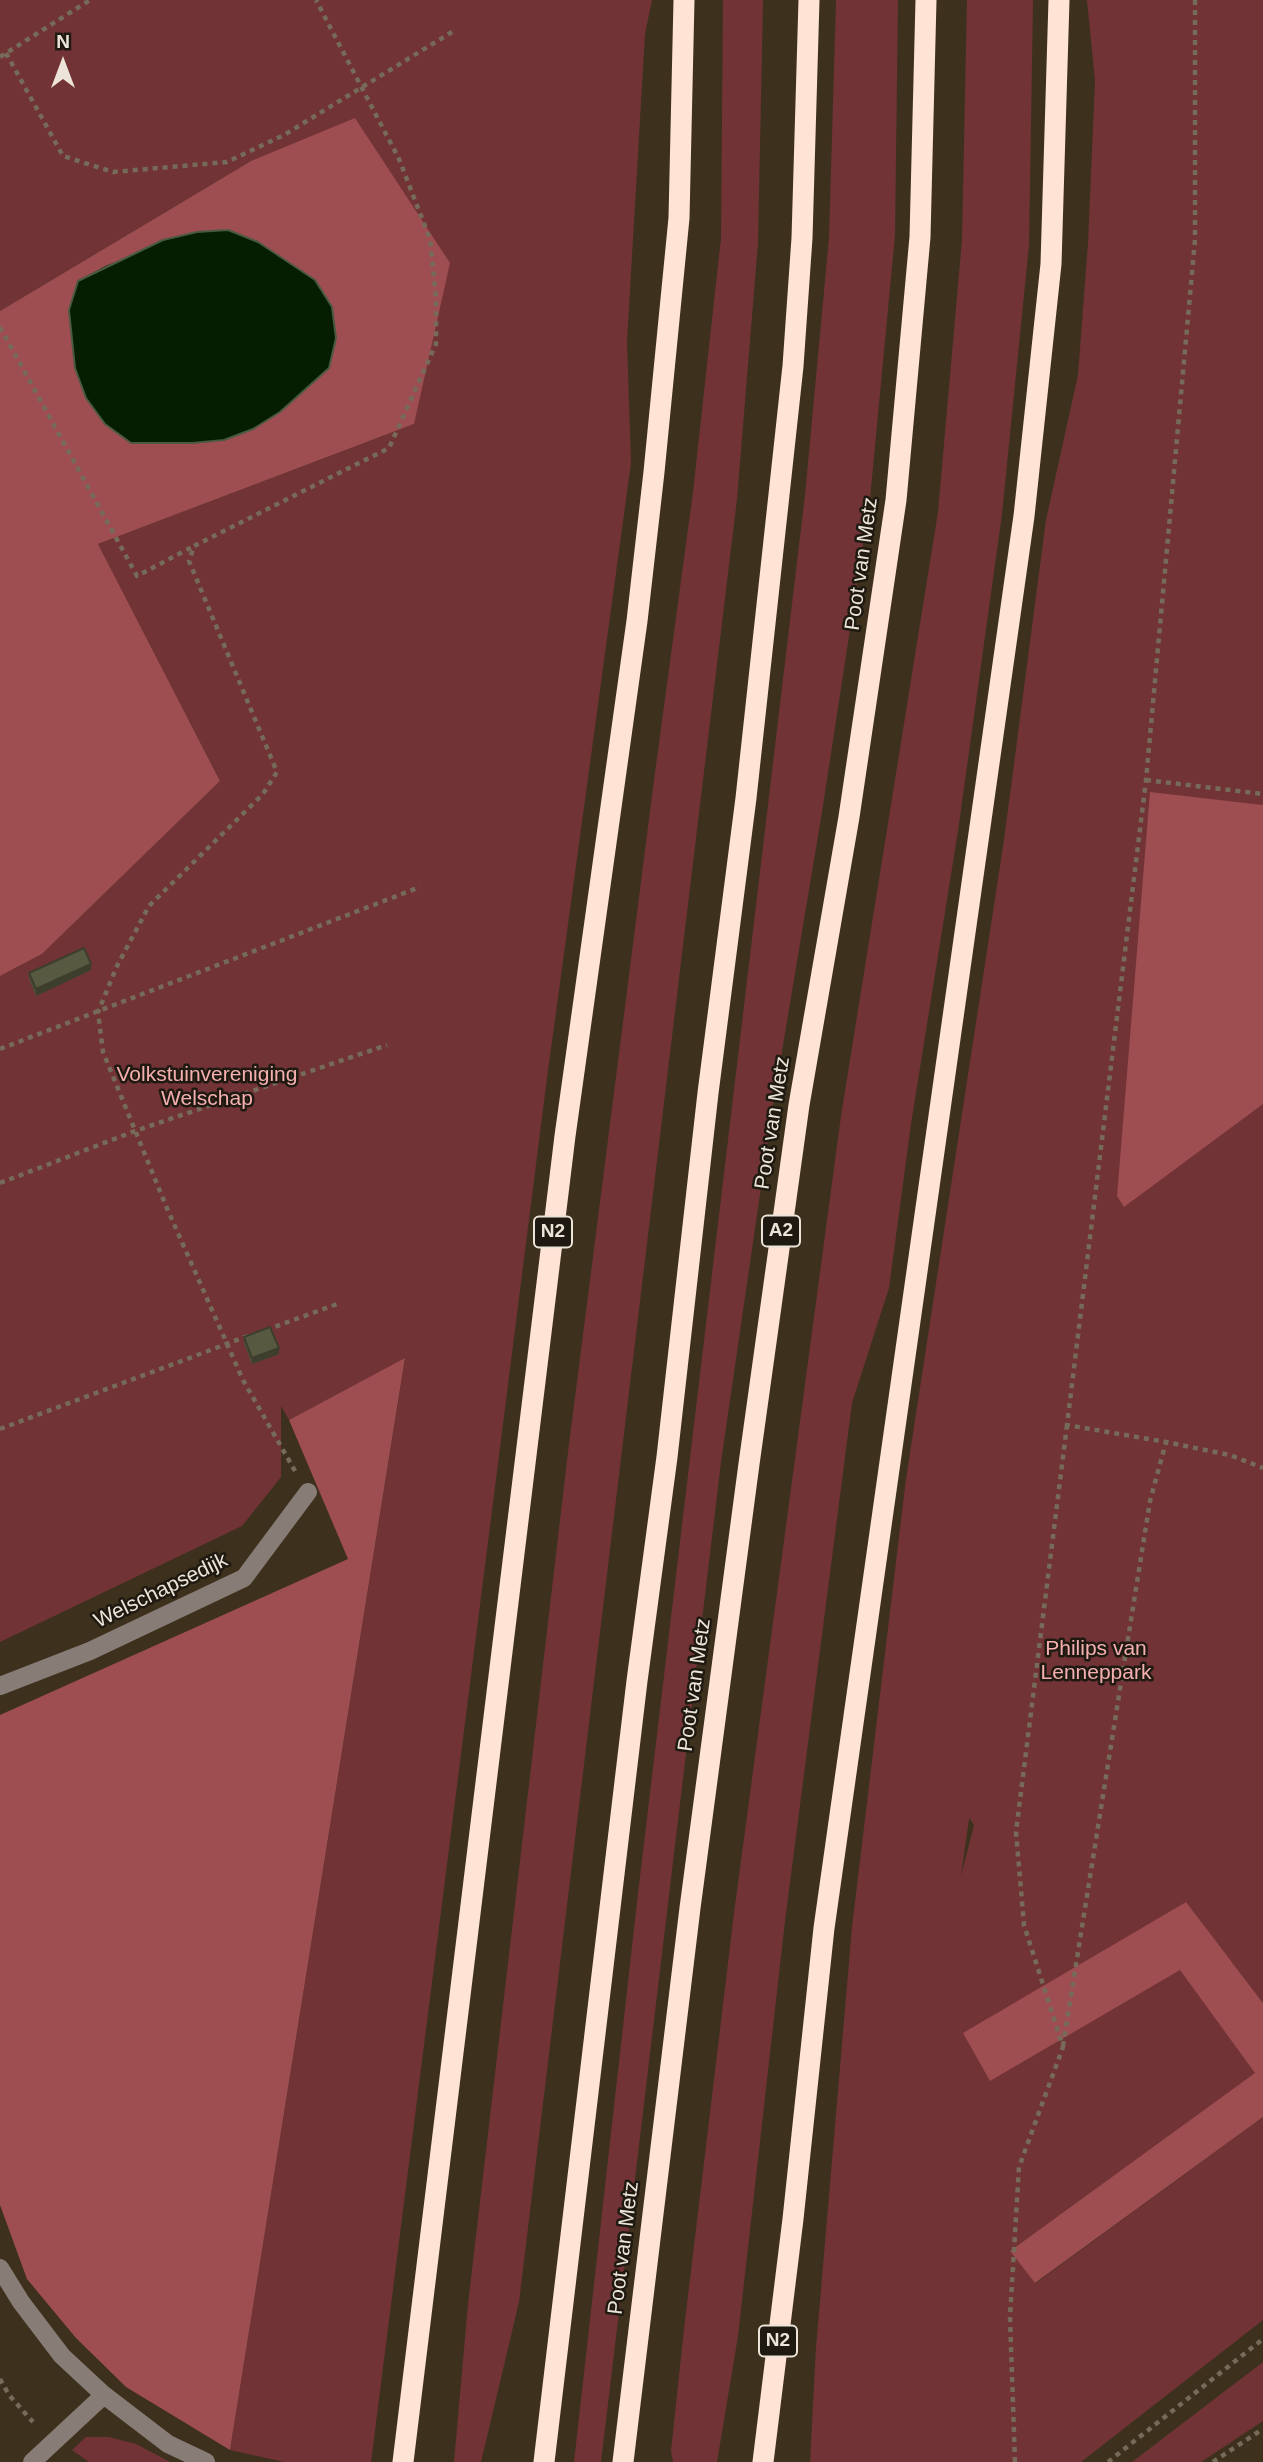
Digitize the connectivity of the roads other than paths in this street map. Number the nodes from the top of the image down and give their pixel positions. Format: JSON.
{"nodes":[{"id":1,"x":684,"y":0,"type":"edge"},
{"id":2,"x":809,"y":0,"type":"edge"},
{"id":3,"x":926,"y":0,"type":"edge"},
{"id":4,"x":1059,"y":0,"type":"edge"},
{"id":5,"x":308,"y":1493,"type":"road end"},
{"id":6,"x":0,"y":1686,"type":"edge"},
{"id":7,"x":0,"y":2268,"type":"edge"},
{"id":8,"x":104,"y":2395,"type":"junction"},
{"id":9,"x":32,"y":2462,"type":"edge"},
{"id":10,"x":206,"y":2462,"type":"edge"},
{"id":11,"x":403,"y":2462,"type":"edge"},
{"id":12,"x":544,"y":2462,"type":"edge"},
{"id":13,"x":624,"y":2462,"type":"edge"},
{"id":14,"x":763,"y":2462,"type":"edge"}],
"edges":[{"from":1,"to":11,"type":"highway","number":"N2"},
{"from":2,"to":12,"type":"highway"},
{"from":3,"to":13,"type":"highway","name":"Poot van Metz","number":"A2"},
{"from":4,"to":14,"type":"highway","number":"N2"},
{"from":5,"to":6,"type":"street","name":"Welschapsedijk"},
{"from":7,"to":8,"type":"street"},
{"from":8,"to":9,"type":"street"},
{"from":8,"to":10,"type":"street"}]}
